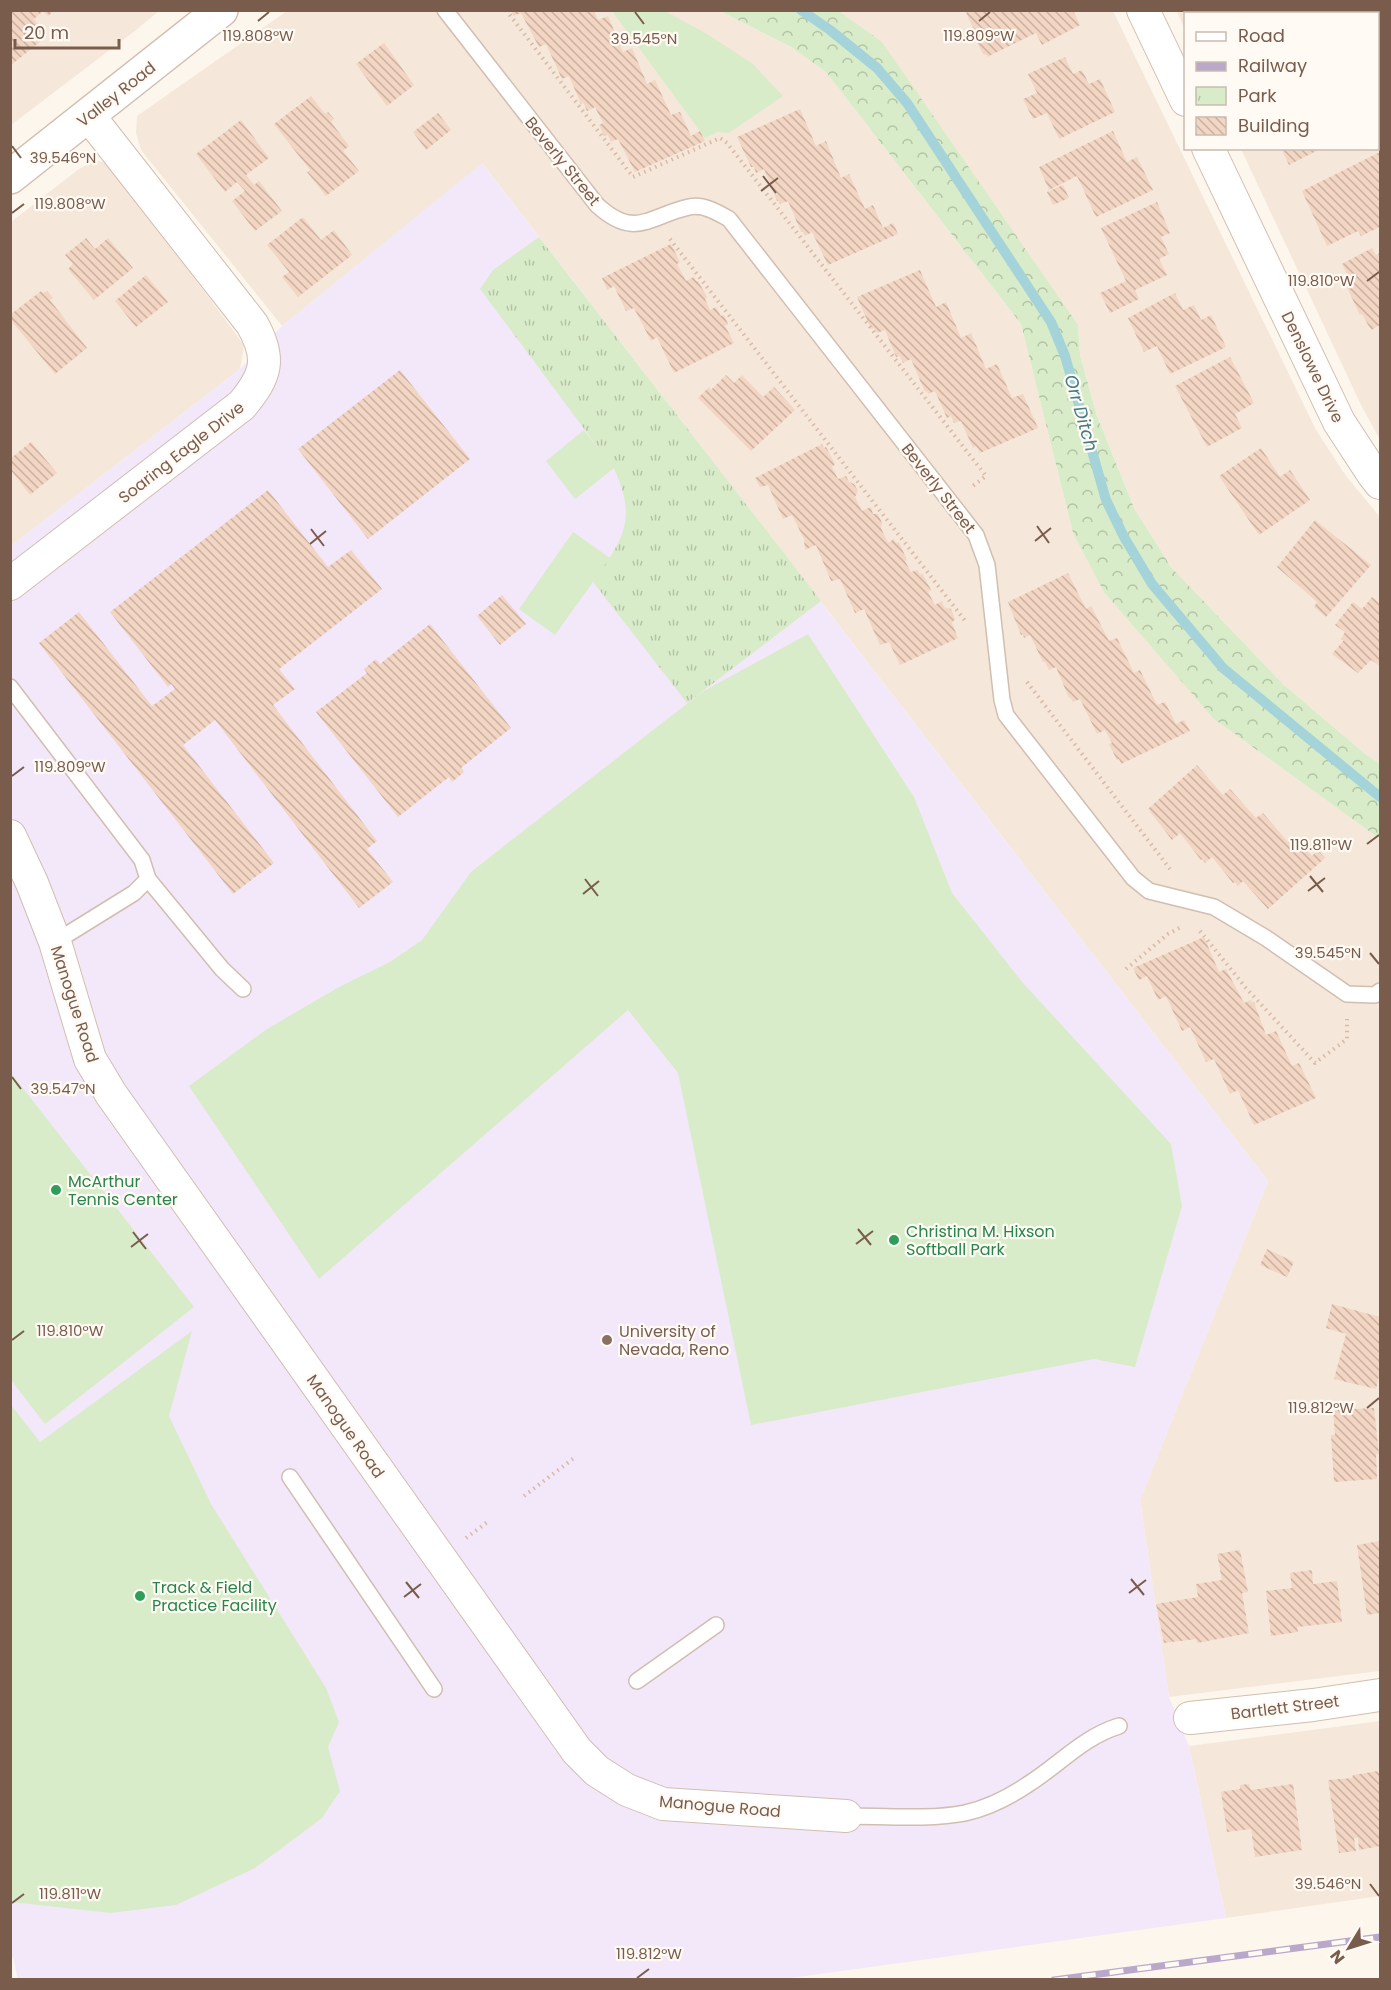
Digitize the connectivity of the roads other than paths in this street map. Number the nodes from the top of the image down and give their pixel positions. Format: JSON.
{"nodes":[{"id":1,"x":221,"y":10,"type":"edge"},
{"id":2,"x":445,"y":10,"type":"edge"},
{"id":3,"x":1143,"y":10,"type":"edge"},
{"id":4,"x":1184,"y":98,"type":"edge"},
{"id":5,"x":89,"y":116,"type":"junction"},
{"id":6,"x":1209,"y":150,"type":"edge"},
{"id":7,"x":10,"y":177,"type":"edge"},
{"id":8,"x":1380,"y":483,"type":"edge"},
{"id":9,"x":10,"y":584,"type":"edge"},
{"id":10,"x":10,"y":687,"type":"edge"},
{"id":11,"x":10,"y":836,"type":"edge"},
{"id":12,"x":148,"y":879,"type":"junction"},
{"id":13,"x":56,"y":942,"type":"junction"},
{"id":14,"x":243,"y":989,"type":"dead end"},
{"id":15,"x":1380,"y":991,"type":"edge"},
{"id":16,"x":290,"y":1477,"type":"dead end"},
{"id":17,"x":716,"y":1625,"type":"dead end"},
{"id":18,"x":637,"y":1681,"type":"dead end"},
{"id":19,"x":434,"y":1689,"type":"dead end"},
{"id":20,"x":1380,"y":1695,"type":"edge"},
{"id":21,"x":1190,"y":1718,"type":"dead end"},
{"id":22,"x":1119,"y":1726,"type":"dead end"},
{"id":23,"x":846,"y":1816,"type":"joint"}],
"edges":[{"from":1,"to":5,"type":"street","name":"Valley Road"},
{"from":2,"to":15,"type":"lane","name":"Beverly Street"},
{"from":3,"to":4,"type":"street"},
{"from":5,"to":7,"type":"street","name":"Valley Road"},
{"from":5,"to":9,"type":"street","name":"Soaring Eagle Drive"},
{"from":6,"to":8,"type":"street","name":"Denslowe Drive"},
{"from":10,"to":12,"type":"lane"},
{"from":11,"to":13,"type":"street","name":"Manogue Road"},
{"from":12,"to":13,"type":"lane"},
{"from":12,"to":14,"type":"lane"},
{"from":13,"to":23,"type":"street","name":"Manogue Road"},
{"from":16,"to":19,"type":"lane"},
{"from":17,"to":18,"type":"lane"},
{"from":20,"to":21,"type":"street","name":"Bartlett Street"},
{"from":22,"to":23,"type":"lane"}]}
